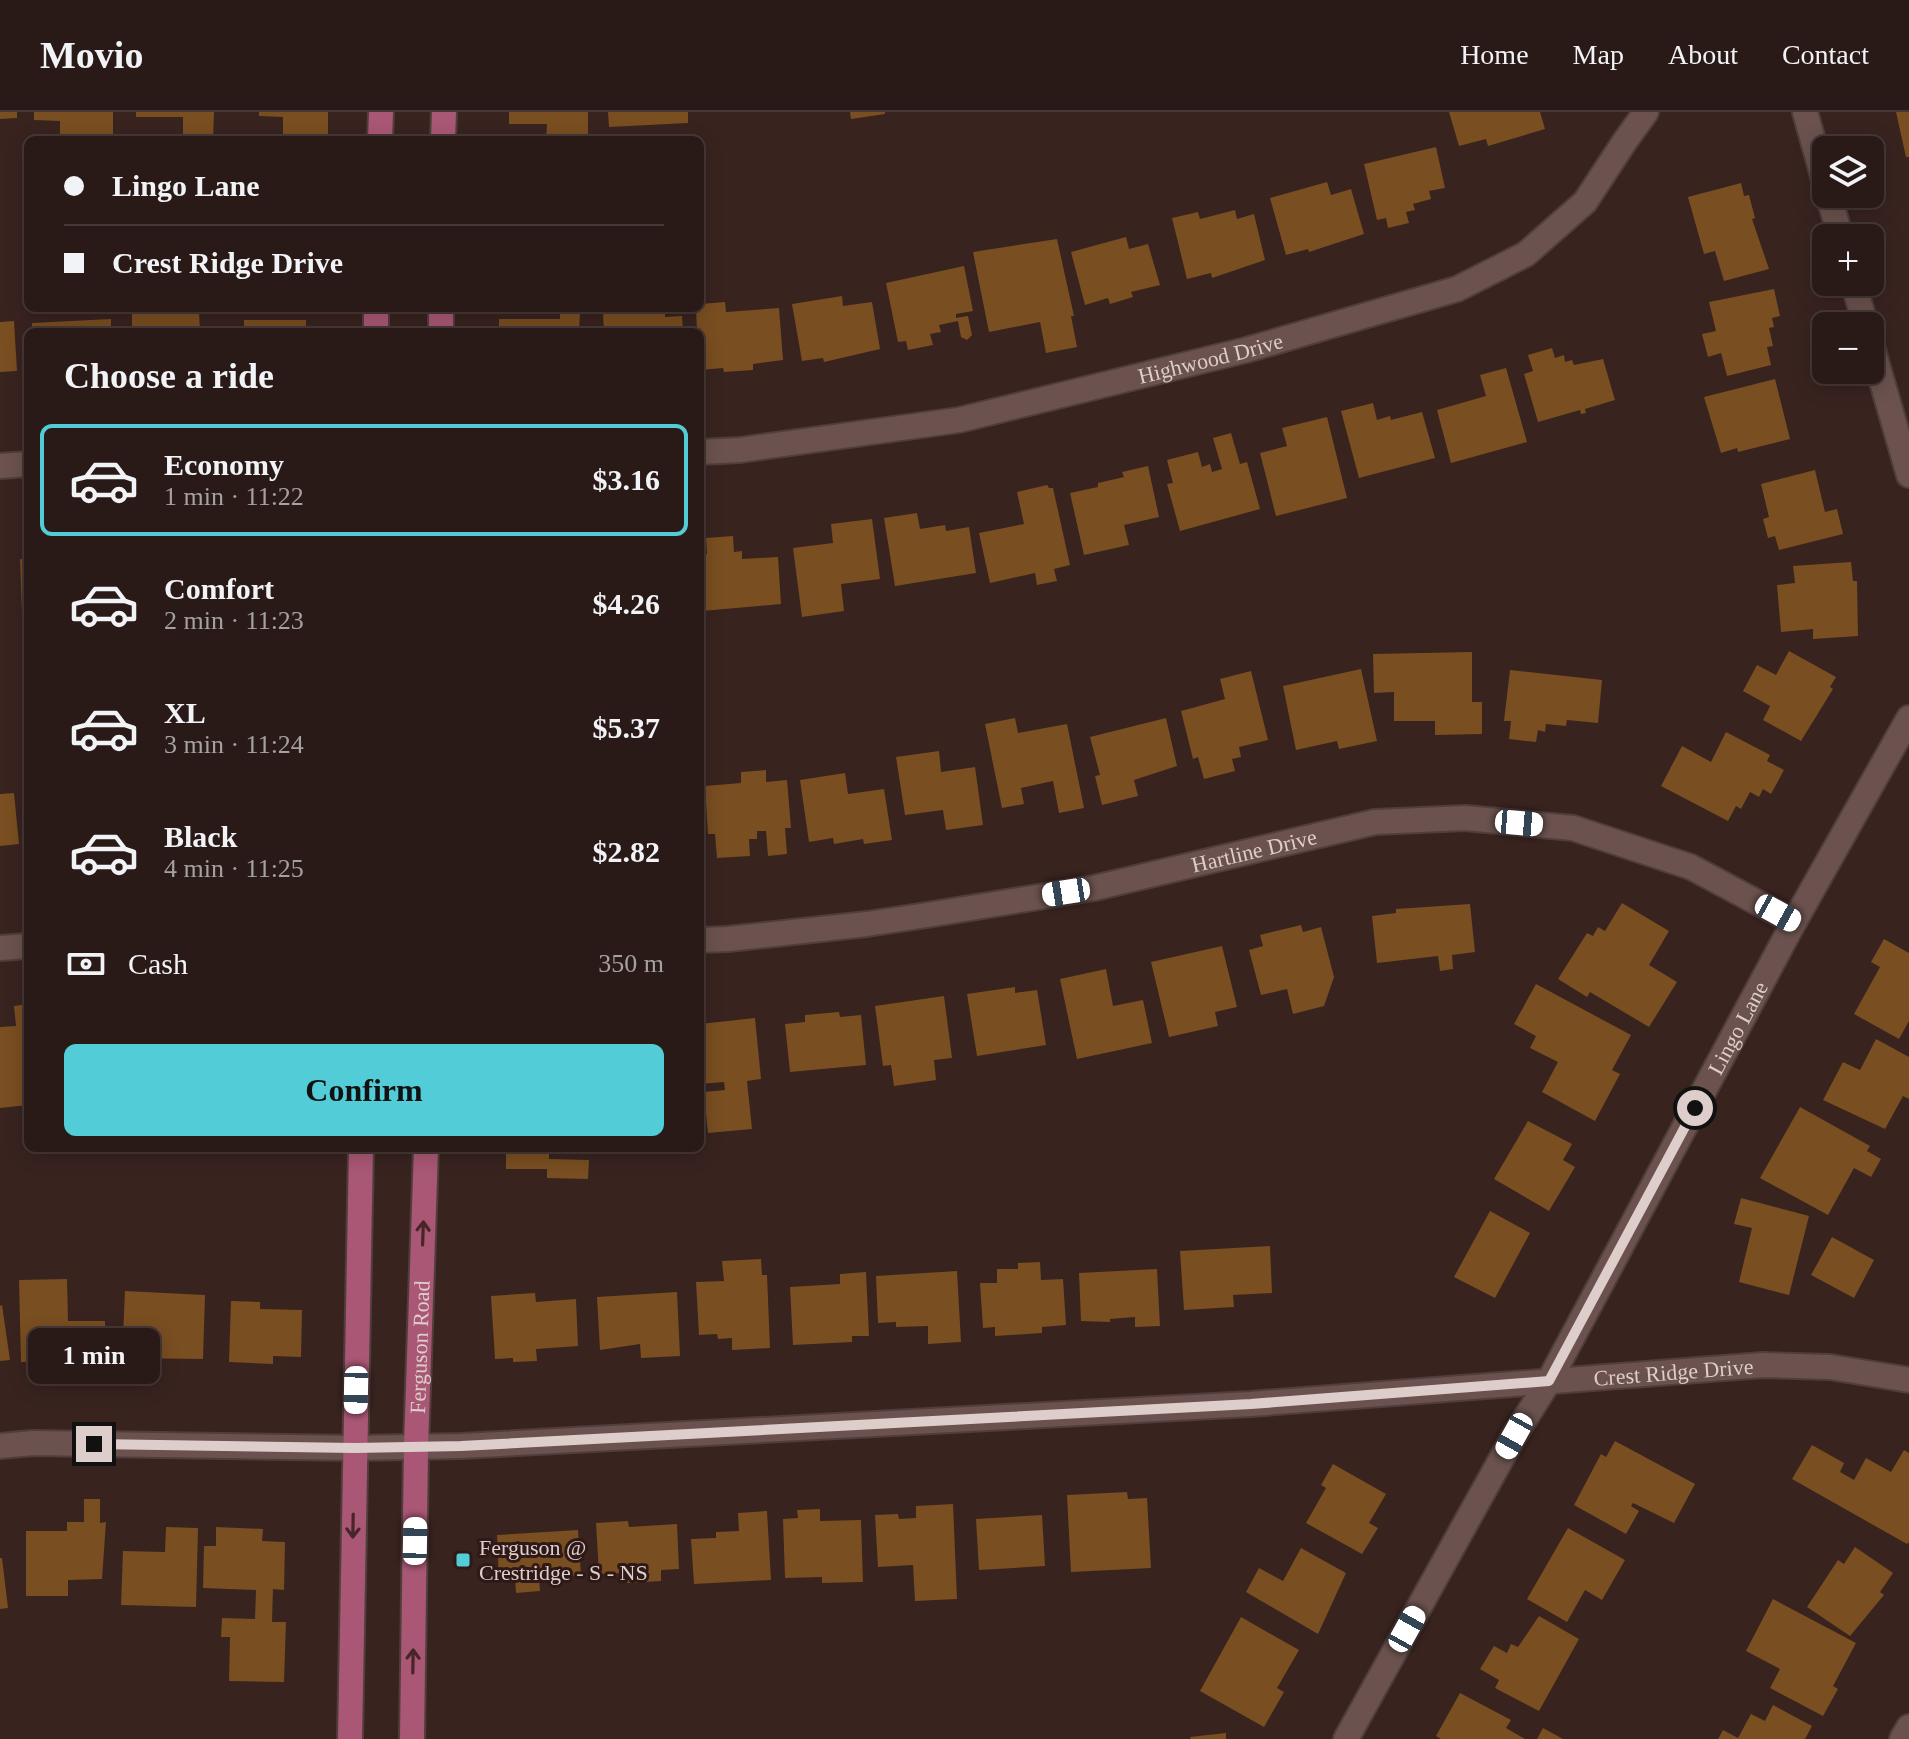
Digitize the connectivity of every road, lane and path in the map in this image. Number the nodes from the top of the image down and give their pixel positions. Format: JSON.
{"nodes":[{"id":1,"x":381,"y":112,"type":"edge"},
{"id":2,"x":444,"y":112,"type":"edge"},
{"id":3,"x":1646,"y":112,"type":"edge"},
{"id":4,"x":1805,"y":112,"type":"edge"},
{"id":5,"x":380,"y":136,"type":"edge"},
{"id":6,"x":443,"y":136,"type":"edge"},
{"id":7,"x":1812,"y":137,"type":"edge"},
{"id":8,"x":1883,"y":384,"type":"edge"},
{"id":9,"x":704,"y":452,"type":"edge"},
{"id":10,"x":24,"y":464,"type":"edge"},
{"id":11,"x":0,"y":466,"type":"edge"},
{"id":12,"x":1909,"y":475,"type":"edge"},
{"id":13,"x":1909,"y":718,"type":"edge"},
{"id":14,"x":1794,"y":922,"type":"junction"},
{"id":15,"x":704,"y":940,"type":"edge"},
{"id":16,"x":24,"y":946,"type":"edge"},
{"id":17,"x":0,"y":948,"type":"edge"},
{"id":18,"x":361,"y":1152,"type":"edge"},
{"id":19,"x":426,"y":1152,"type":"edge"},
{"id":20,"x":1909,"y":1380,"type":"edge"},
{"id":21,"x":1549,"y":1381,"type":"junction"},
{"id":22,"x":0,"y":1446,"type":"edge"},
{"id":23,"x":416,"y":1447,"type":"junction"},
{"id":24,"x":355,"y":1448,"type":"junction"},
{"id":25,"x":1909,"y":1727,"type":"edge"},
{"id":26,"x":350,"y":1739,"type":"edge"},
{"id":27,"x":412,"y":1739,"type":"edge"},
{"id":28,"x":1346,"y":1739,"type":"edge"},
{"id":29,"x":1902,"y":1739,"type":"edge"}],
"edges":[{"from":1,"to":5,"type":"main road"},
{"from":2,"to":6,"type":"main road"},
{"from":3,"to":9,"type":"street","name":"Highwood Drive"},
{"from":4,"to":7,"type":"street"},
{"from":8,"to":12,"type":"street"},
{"from":10,"to":11,"type":"street"},
{"from":13,"to":14,"type":"street","name":"Lingo Lane"},
{"from":14,"to":15,"type":"street","name":"Hartline Drive"},
{"from":14,"to":21,"type":"street","name":"Lingo Lane"},
{"from":16,"to":17,"type":"street"},
{"from":18,"to":24,"type":"main road"},
{"from":23,"to":19,"type":"main road","name":"Ferguson Road","one_way":true},
{"from":20,"to":21,"type":"street","name":"Crest Ridge Drive"},
{"from":21,"to":23,"type":"street","name":"Crest Ridge Drive"},
{"from":21,"to":28,"type":"street","name":"Lingo Lane"},
{"from":22,"to":24,"type":"street","name":"Crest Ridge Drive"},
{"from":23,"to":24,"type":"street","name":"Crest Ridge Drive"},
{"from":27,"to":23,"type":"main road","name":"Ferguson Road","one_way":true},
{"from":24,"to":26,"type":"main road","one_way":true},
{"from":25,"to":29,"type":"street"}]}
